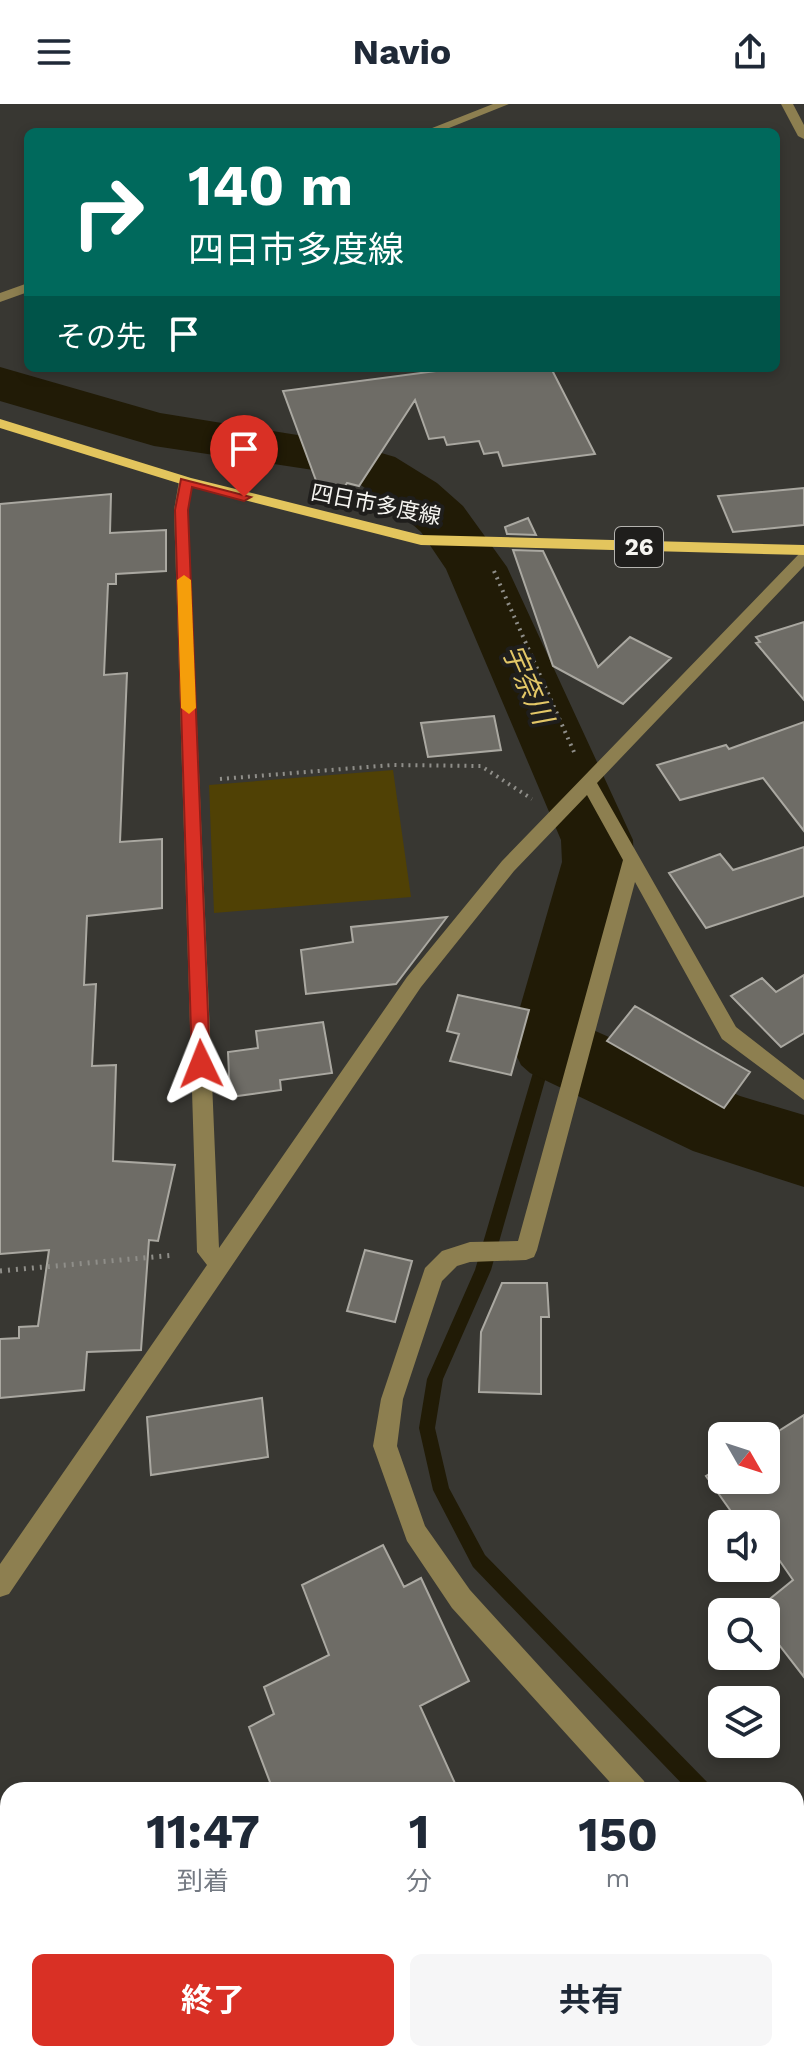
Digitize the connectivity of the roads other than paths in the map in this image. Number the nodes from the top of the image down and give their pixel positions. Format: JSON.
{"nodes":[{"id":1,"x":503,"y":104,"type":"edge"},
{"id":2,"x":787,"y":104,"type":"edge"},
{"id":3,"x":439,"y":128,"type":"edge"},
{"id":4,"x":804,"y":136,"type":"edge"},
{"id":5,"x":24,"y":289,"type":"edge"},
{"id":6,"x":0,"y":298,"type":"edge"},
{"id":7,"x":0,"y":423,"type":"edge"},
{"id":8,"x":186,"y":481,"type":"junction"},
{"id":9,"x":804,"y":550,"type":"edge"},
{"id":10,"x":804,"y":557,"type":"edge"},
{"id":11,"x":585,"y":785,"type":"junction"},
{"id":12,"x":632,"y":858,"type":"junction"},
{"id":13,"x":804,"y":1092,"type":"edge"},
{"id":14,"x":214,"y":1258,"type":"junction"},
{"id":15,"x":0,"y":1585,"type":"edge"},
{"id":16,"x":628,"y":1782,"type":"edge"}],
"edges":[{"from":1,"to":3,"type":"street"},
{"from":2,"to":4,"type":"street"},
{"from":5,"to":6,"type":"street"},
{"from":7,"to":8,"type":"main road","name":"四日市多度線","number":"26"},
{"from":8,"to":9,"type":"main road","name":"四日市多度線","number":"26"},
{"from":8,"to":14,"type":"street"},
{"from":10,"to":11,"type":"street"},
{"from":11,"to":12,"type":"street"},
{"from":11,"to":14,"type":"street"},
{"from":12,"to":13,"type":"street"},
{"from":12,"to":16,"type":"street"},
{"from":14,"to":15,"type":"street"}]}
